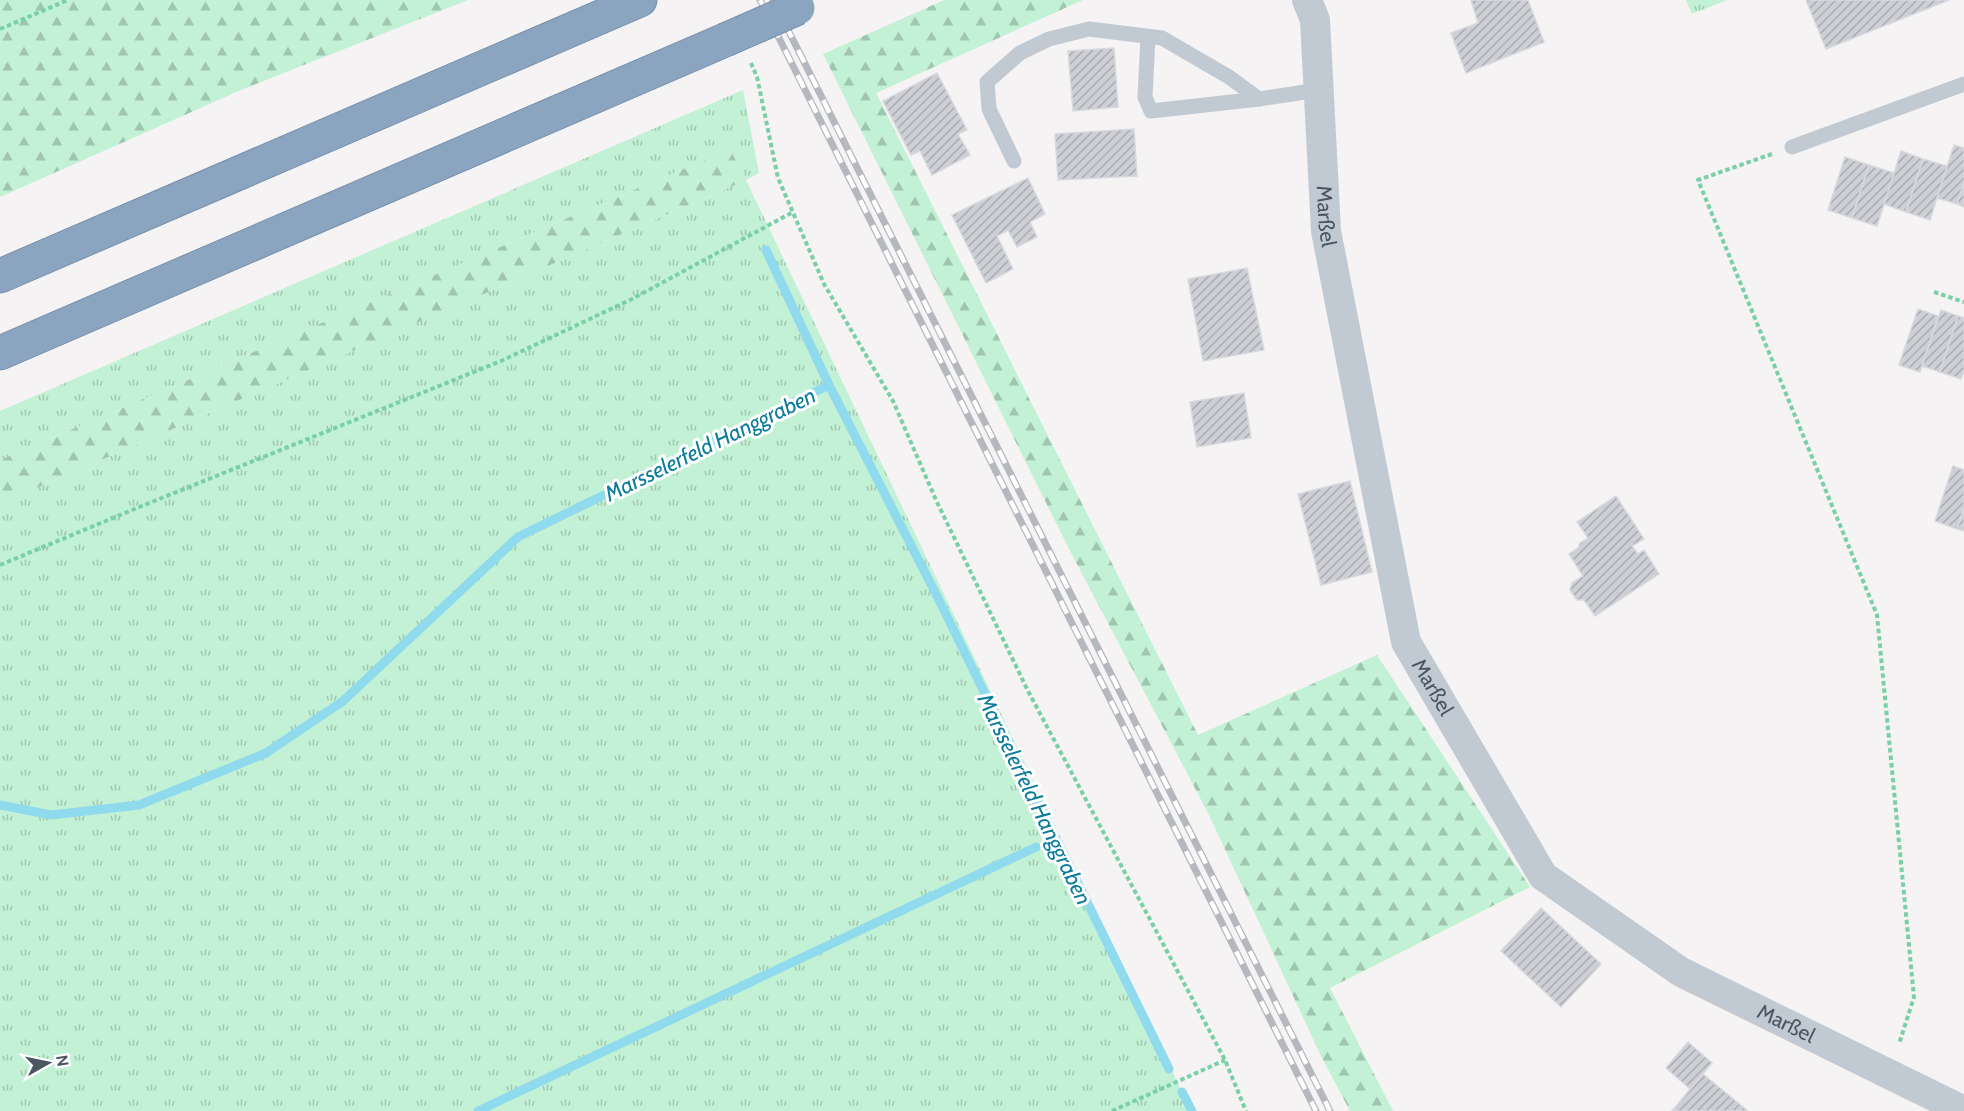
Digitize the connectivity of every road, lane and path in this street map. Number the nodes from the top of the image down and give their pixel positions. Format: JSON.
{"nodes":[{"id":1,"x":68,"y":0,"type":"edge"},
{"id":2,"x":640,"y":0,"type":"edge"},
{"id":3,"x":1307,"y":0,"type":"edge"},
{"id":4,"x":808,"y":4,"type":"edge"},
{"id":5,"x":0,"y":29,"type":"edge"},
{"id":6,"x":1148,"y":37,"type":"junction"},
{"id":7,"x":736,"y":47,"type":"junction"},
{"id":8,"x":1964,"y":84,"type":"edge"},
{"id":9,"x":1318,"y":90,"type":"junction"},
{"id":10,"x":1259,"y":99,"type":"junction"},
{"id":11,"x":1792,"y":147,"type":"joint"},
{"id":12,"x":1014,"y":161,"type":"dead end"},
{"id":13,"x":793,"y":212,"type":"junction"},
{"id":14,"x":0,"y":276,"type":"edge"},
{"id":15,"x":1934,"y":292,"type":"dead end"},
{"id":16,"x":1964,"y":302,"type":"edge"},
{"id":17,"x":0,"y":353,"type":"edge"},
{"id":18,"x":0,"y":565,"type":"edge"},
{"id":19,"x":1225,"y":1060,"type":"junction"},
{"id":20,"x":1889,"y":1073,"type":"junction"},
{"id":21,"x":1112,"y":1111,"type":"edge"},
{"id":22,"x":1246,"y":1111,"type":"edge"},
{"id":23,"x":1964,"y":1111,"type":"edge"}],
"edges":[{"from":1,"to":5,"type":"path"},
{"from":2,"to":14,"type":"highway"},
{"from":3,"to":9,"type":"street","name":"Marßel"},
{"from":4,"to":7,"type":"highway","bridge":true},
{"from":6,"to":10,"type":"lane"},
{"from":6,"to":10,"type":"lane"},
{"from":6,"to":12,"type":"lane"},
{"from":7,"to":13,"type":"path"},
{"from":7,"to":17,"type":"highway"},
{"from":8,"to":11,"type":"lane"},
{"from":9,"to":10,"type":"lane"},
{"from":9,"to":20,"type":"street","name":"Marßel"},
{"from":11,"to":20,"type":"path"},
{"from":13,"to":18,"type":"path"},
{"from":13,"to":19,"type":"path"},
{"from":15,"to":16,"type":"path"},
{"from":19,"to":21,"type":"path"},
{"from":19,"to":22,"type":"path"},
{"from":20,"to":23,"type":"street","name":"Marßel"}]}
